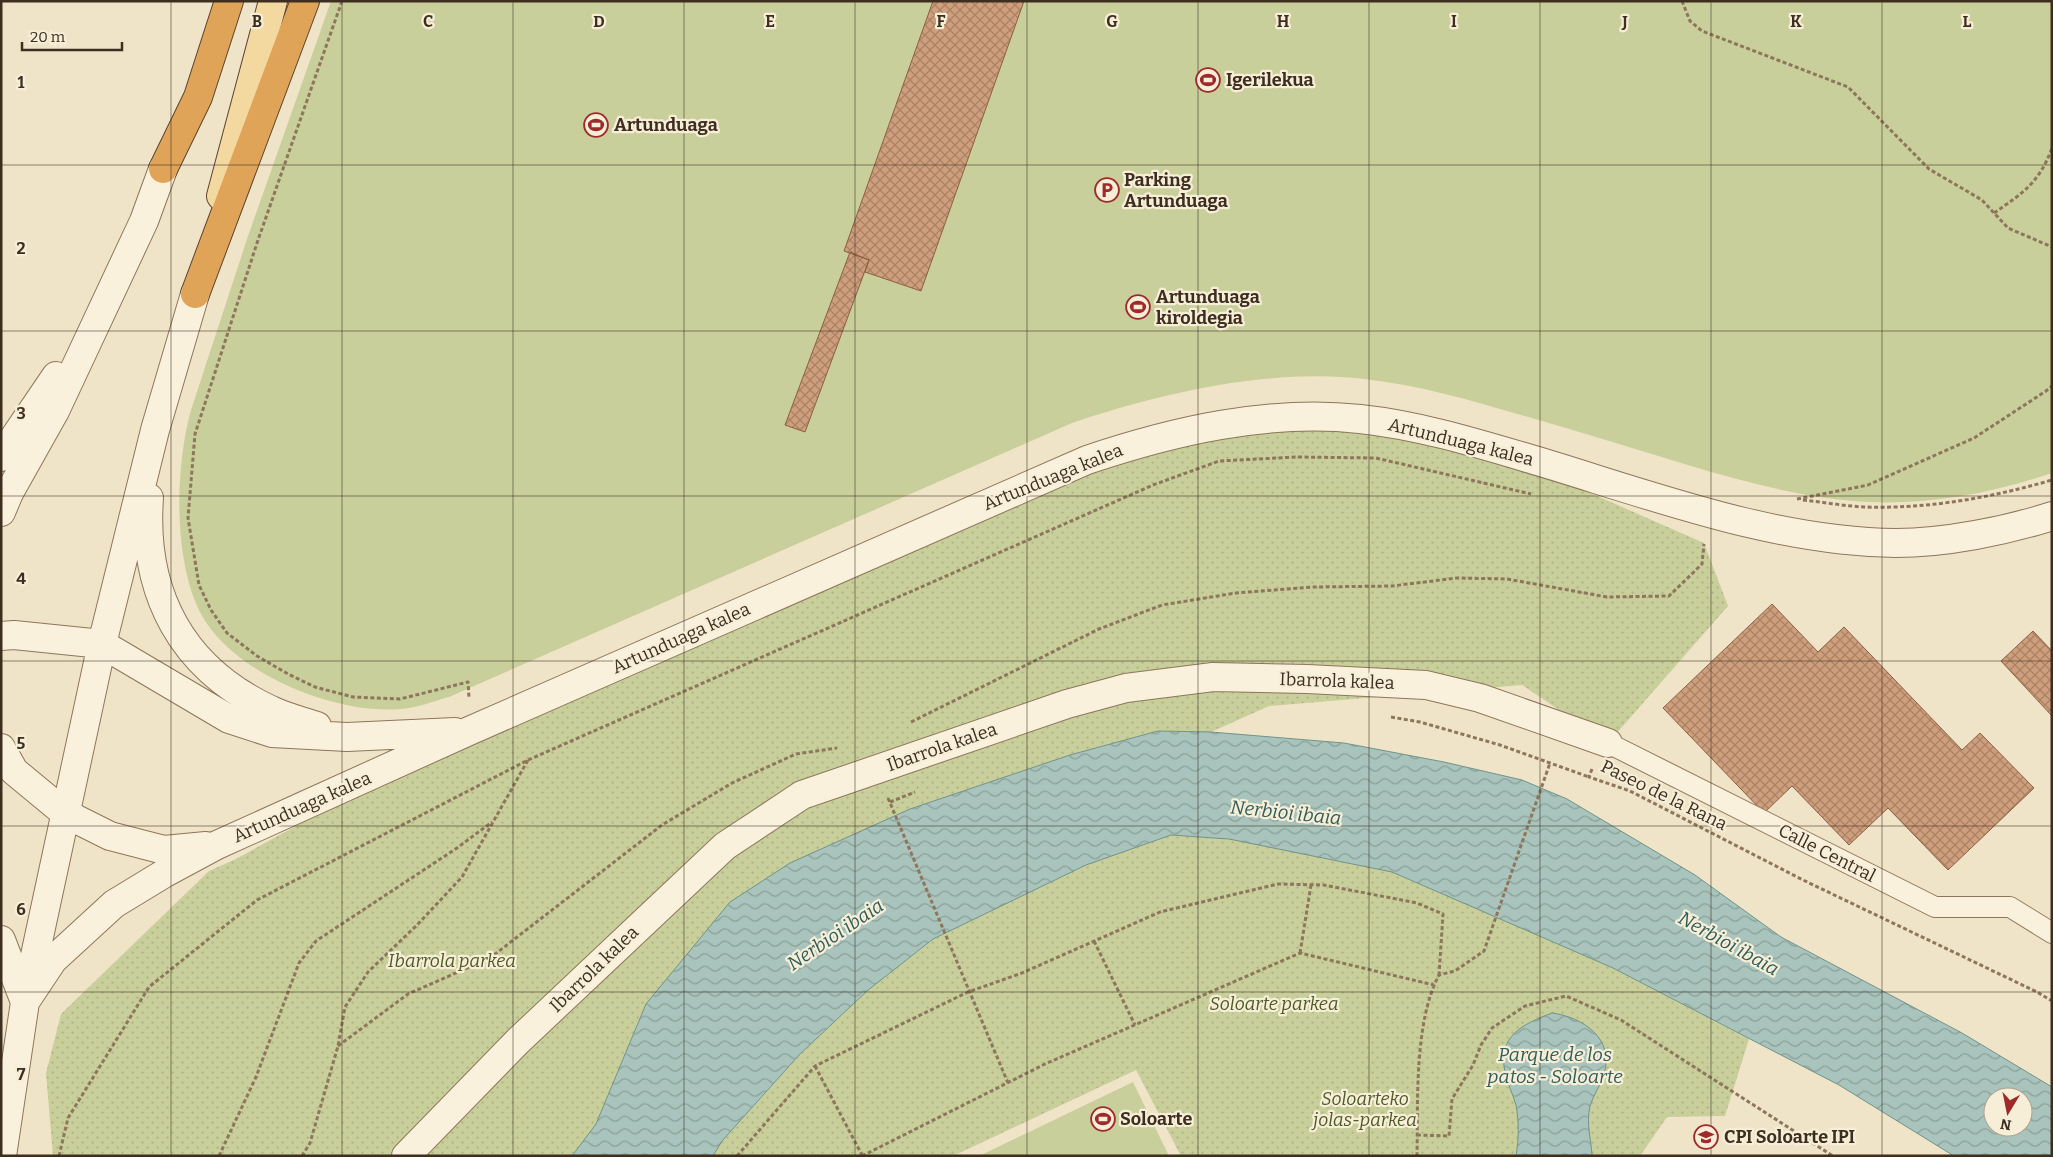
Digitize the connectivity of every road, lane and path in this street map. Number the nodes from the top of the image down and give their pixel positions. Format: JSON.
{"nodes":[{"id":1,"x":209,"y":1,"type":"edge"},
{"id":2,"x":229,"y":1,"type":"edge"},
{"id":3,"x":273,"y":1,"type":"edge"},
{"id":4,"x":305,"y":1,"type":"edge"},
{"id":5,"x":342,"y":1,"type":"edge"},
{"id":6,"x":1682,"y":1,"type":"edge"},
{"id":7,"x":2052,"y":148,"type":"edge"},
{"id":8,"x":164,"y":169,"type":"junction"},
{"id":9,"x":1994,"y":213,"type":"junction"},
{"id":10,"x":2052,"y":247,"type":"edge"},
{"id":11,"x":195,"y":294,"type":"junction"},
{"id":12,"x":108,"y":298,"type":"junction"},
{"id":13,"x":2052,"y":386,"type":"edge"},
{"id":14,"x":154,"y":430,"type":"junction"},
{"id":15,"x":1,"y":456,"type":"edge"},
{"id":16,"x":2052,"y":480,"type":"edge"},
{"id":17,"x":1539,"y":496,"type":"dead end"},
{"id":18,"x":1790,"y":498,"type":"dead end"},
{"id":19,"x":1800,"y":499,"type":"junction"},
{"id":20,"x":1,"y":512,"type":"edge"},
{"id":21,"x":2052,"y":516,"type":"edge"},
{"id":22,"x":1695,"y":540,"type":"dead end"},
{"id":23,"x":1,"y":636,"type":"edge"},
{"id":24,"x":102,"y":644,"type":"junction"},
{"id":25,"x":1422,"y":715,"type":"dead end"},
{"id":26,"x":1388,"y":716,"type":"dead end"},
{"id":27,"x":1420,"y":722,"type":"junction"},
{"id":28,"x":903,"y":726,"type":"dead end"},
{"id":29,"x":469,"y":731,"type":"junction"},
{"id":30,"x":347,"y":737,"type":"junction"},
{"id":31,"x":1,"y":748,"type":"edge"},
{"id":32,"x":840,"y":748,"type":"dead end"},
{"id":33,"x":1601,"y":754,"type":"junction"},
{"id":34,"x":528,"y":760,"type":"junction"},
{"id":35,"x":1550,"y":763,"type":"junction"},
{"id":36,"x":878,"y":769,"type":"junction"},
{"id":37,"x":1589,"y":778,"type":"junction"},
{"id":38,"x":923,"y":788,"type":"dead end"},
{"id":39,"x":890,"y":802,"type":"junction"},
{"id":40,"x":66,"y":814,"type":"junction"},
{"id":41,"x":495,"y":820,"type":"junction"},
{"id":42,"x":218,"y":845,"type":"junction"},
{"id":43,"x":1311,"y":885,"type":"junction"},
{"id":44,"x":2052,"y":933,"type":"edge"},
{"id":45,"x":1,"y":940,"type":"edge"},
{"id":46,"x":1094,"y":941,"type":"junction"},
{"id":47,"x":1300,"y":953,"type":"junction"},
{"id":48,"x":1438,"y":975,"type":"junction"},
{"id":49,"x":1434,"y":985,"type":"junction"},
{"id":50,"x":968,"y":992,"type":"junction"},
{"id":51,"x":2052,"y":1001,"type":"edge"},
{"id":52,"x":25,"y":1002,"type":"junction"},
{"id":53,"x":1135,"y":1025,"type":"junction"},
{"id":54,"x":338,"y":1046,"type":"junction"},
{"id":55,"x":815,"y":1066,"type":"junction"},
{"id":56,"x":1008,"y":1083,"type":"junction"},
{"id":57,"x":1417,"y":1135,"type":"junction"},
{"id":58,"x":2,"y":1156,"type":"edge"},
{"id":59,"x":59,"y":1156,"type":"edge"},
{"id":60,"x":219,"y":1156,"type":"edge"},
{"id":61,"x":302,"y":1156,"type":"edge"},
{"id":62,"x":406,"y":1156,"type":"edge"},
{"id":63,"x":737,"y":1156,"type":"edge"},
{"id":64,"x":862,"y":1156,"type":"edge"},
{"id":65,"x":1417,"y":1156,"type":"edge"},
{"id":66,"x":1833,"y":1156,"type":"edge"}],
"edges":[{"from":1,"to":8,"type":"highway"},
{"from":2,"to":8,"type":"highway"},
{"from":3,"to":11,"type":"main road"},
{"from":4,"to":11,"type":"highway"},
{"from":5,"to":29,"type":"path"},
{"from":6,"to":9,"type":"path"},
{"from":7,"to":9,"type":"path"},
{"from":8,"to":12,"type":"street"},
{"from":9,"to":10,"type":"path"},
{"from":11,"to":14,"type":"street"},
{"from":12,"to":15,"type":"street"},
{"from":12,"to":20,"type":"street"},
{"from":13,"to":19,"type":"path"},
{"from":14,"to":24,"type":"street"},
{"from":14,"to":30,"type":"street","name":"Artunduaga kalea"},
{"from":16,"to":19,"type":"path"},
{"from":17,"to":34,"type":"path"},
{"from":18,"to":19,"type":"path"},
{"from":21,"to":29,"type":"street","name":"Artunduaga kalea"},
{"from":22,"to":28,"type":"path"},
{"from":23,"to":24,"type":"street"},
{"from":24,"to":30,"type":"street","name":"Artunduaga kalea"},
{"from":24,"to":40,"type":"street"},
{"from":25,"to":27,"type":"path"},
{"from":26,"to":27,"type":"path"},
{"from":27,"to":35,"type":"path"},
{"from":29,"to":30,"type":"street","name":"Artunduaga kalea"},
{"from":29,"to":42,"type":"street","name":"Artunduaga kalea"},
{"from":31,"to":40,"type":"street","name":"Artunduaga kalea"},
{"from":32,"to":54,"type":"path"},
{"from":33,"to":36,"type":"street","name":"Ibarrola kalea"},
{"from":33,"to":37,"type":"path","name":"Paseo de la Rana"},
{"from":33,"to":44,"type":"lane","name":"Calle Central"},
{"from":34,"to":41,"type":"path"},
{"from":34,"to":59,"type":"path"},
{"from":35,"to":37,"type":"path"},
{"from":35,"to":48,"type":"path"},
{"from":36,"to":39,"type":"path"},
{"from":36,"to":62,"type":"street","name":"Ibarrola kalea"},
{"from":37,"to":51,"type":"path","name":"Paseo de la Rana"},
{"from":38,"to":39,"type":"path"},
{"from":39,"to":50,"type":"path"},
{"from":40,"to":42,"type":"street","name":"Artunduaga kalea"},
{"from":40,"to":52,"type":"street"},
{"from":41,"to":54,"type":"path"},
{"from":41,"to":60,"type":"path"},
{"from":42,"to":52,"type":"street","name":"Artunduaga kalea"},
{"from":43,"to":46,"type":"path"},
{"from":43,"to":47,"type":"path"},
{"from":43,"to":48,"type":"path"},
{"from":45,"to":52,"type":"street"},
{"from":46,"to":50,"type":"path"},
{"from":46,"to":53,"type":"path"},
{"from":47,"to":49,"type":"path"},
{"from":47,"to":53,"type":"path"},
{"from":48,"to":49,"type":"path"},
{"from":49,"to":57,"type":"path"},
{"from":50,"to":55,"type":"path"},
{"from":50,"to":56,"type":"path"},
{"from":52,"to":58,"type":"street"},
{"from":53,"to":56,"type":"path"},
{"from":54,"to":61,"type":"path"},
{"from":55,"to":63,"type":"path"},
{"from":55,"to":64,"type":"path"},
{"from":56,"to":64,"type":"path"},
{"from":57,"to":65,"type":"path"},
{"from":57,"to":66,"type":"path"}]}
